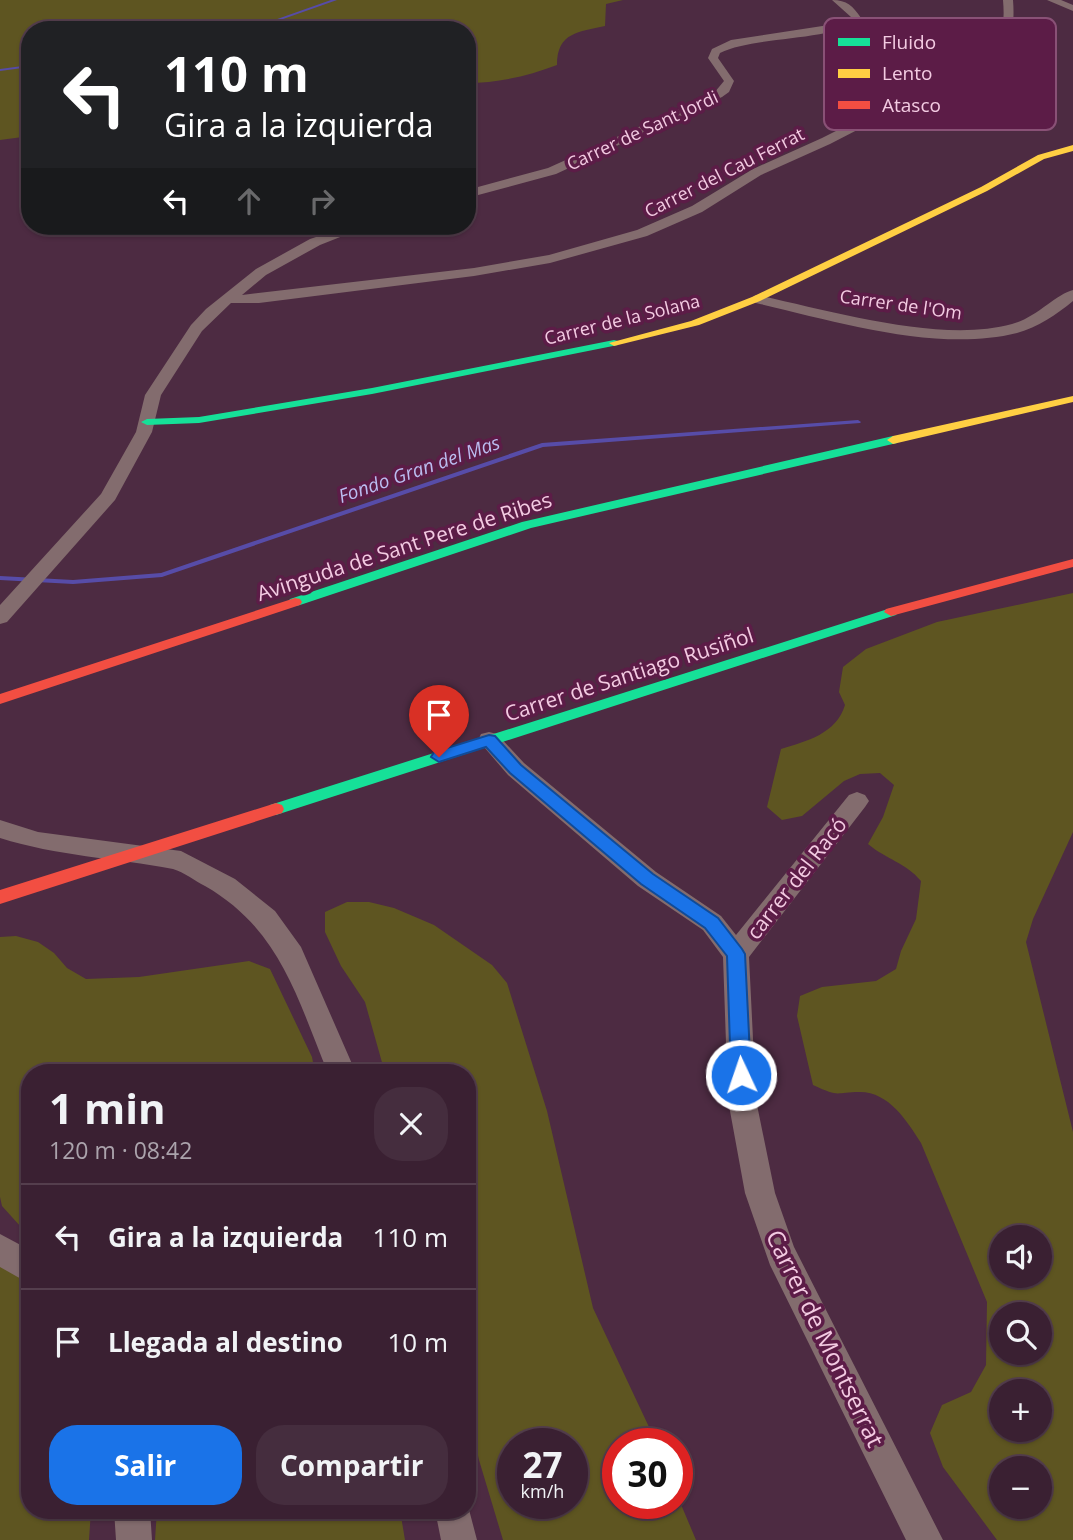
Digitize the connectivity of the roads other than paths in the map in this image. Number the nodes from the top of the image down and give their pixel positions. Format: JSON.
{"nodes":[{"id":1,"x":837,"y":0,"type":"edge"},
{"id":2,"x":1008,"y":0,"type":"edge"},
{"id":3,"x":1052,"y":0,"type":"edge"},
{"id":4,"x":1073,"y":8,"type":"edge"},
{"id":5,"x":856,"y":18,"type":"edge"},
{"id":6,"x":1010,"y":18,"type":"edge"},
{"id":7,"x":824,"y":29,"type":"edge"},
{"id":8,"x":848,"y":130,"type":"edge"},
{"id":9,"x":1073,"y":148,"type":"edge"},
{"id":10,"x":476,"y":192,"type":"edge"},
{"id":11,"x":335,"y":235,"type":"edge"},
{"id":12,"x":1073,"y":294,"type":"edge"},
{"id":13,"x":228,"y":299,"type":"junction"},
{"id":14,"x":756,"y":299,"type":"junction"},
{"id":15,"x":1073,"y":399,"type":"edge"},
{"id":16,"x":147,"y":422,"type":"junction"},
{"id":17,"x":1073,"y":564,"type":"edge"},
{"id":18,"x":0,"y":617,"type":"edge"},
{"id":19,"x":0,"y":699,"type":"edge"},
{"id":20,"x":489,"y":740,"type":"junction"},
{"id":21,"x":856,"y":801,"type":"dead end"},
{"id":22,"x":0,"y":829,"type":"edge"},
{"id":23,"x":132,"y":855,"type":"junction"},
{"id":24,"x":0,"y":897,"type":"edge"},
{"id":25,"x":736,"y":954,"type":"junction"},
{"id":26,"x":338,"y":1064,"type":"edge"},
{"id":27,"x":0,"y":1249,"type":"edge"},
{"id":28,"x":21,"y":1262,"type":"edge"},
{"id":29,"x":133,"y":1519,"type":"edge"},
{"id":30,"x":455,"y":1519,"type":"edge"},
{"id":31,"x":134,"y":1540,"type":"edge"},
{"id":32,"x":459,"y":1540,"type":"edge"},
{"id":33,"x":925,"y":1540,"type":"edge"}],
"edges":[{"from":1,"to":5,"type":"street","name":"Carrer de Sant Jordi"},
{"from":2,"to":6,"type":"street","name":"Carrer del Cau Ferrat"},
{"from":3,"to":4,"type":"street"},
{"from":7,"to":10,"type":"street","name":"Carrer de Sant Jordi"},
{"from":8,"to":13,"type":"street","name":"Carrer del Cau Ferrat"},
{"from":9,"to":14,"type":"street","name":"Carrer de la Solana"},
{"from":11,"to":13,"type":"street"},
{"from":12,"to":14,"type":"street","name":"Carrer de l'Om"},
{"from":13,"to":16,"type":"street"},
{"from":14,"to":16,"type":"street","name":"Carrer de la Solana"},
{"from":15,"to":19,"type":"street","name":"Avinguda de Sant Pere de Ribes"},
{"from":16,"to":18,"type":"street"},
{"from":17,"to":20,"type":"street","name":"Carrer de Santiago Rusiñol"},
{"from":20,"to":23,"type":"street","name":"Carrer de Santiago Rusiñol"},
{"from":20,"to":25,"type":"street"},
{"from":21,"to":25,"type":"street","name":"carrer del Racó"},
{"from":22,"to":23,"type":"street"},
{"from":23,"to":24,"type":"street","name":"Carrer de Santiago Rusiñol"},
{"from":23,"to":26,"type":"street"},
{"from":25,"to":33,"type":"street","name":"Carrer de Montserrat"},
{"from":27,"to":28,"type":"street"},
{"from":29,"to":31,"type":"street"},
{"from":30,"to":32,"type":"street"}]}
